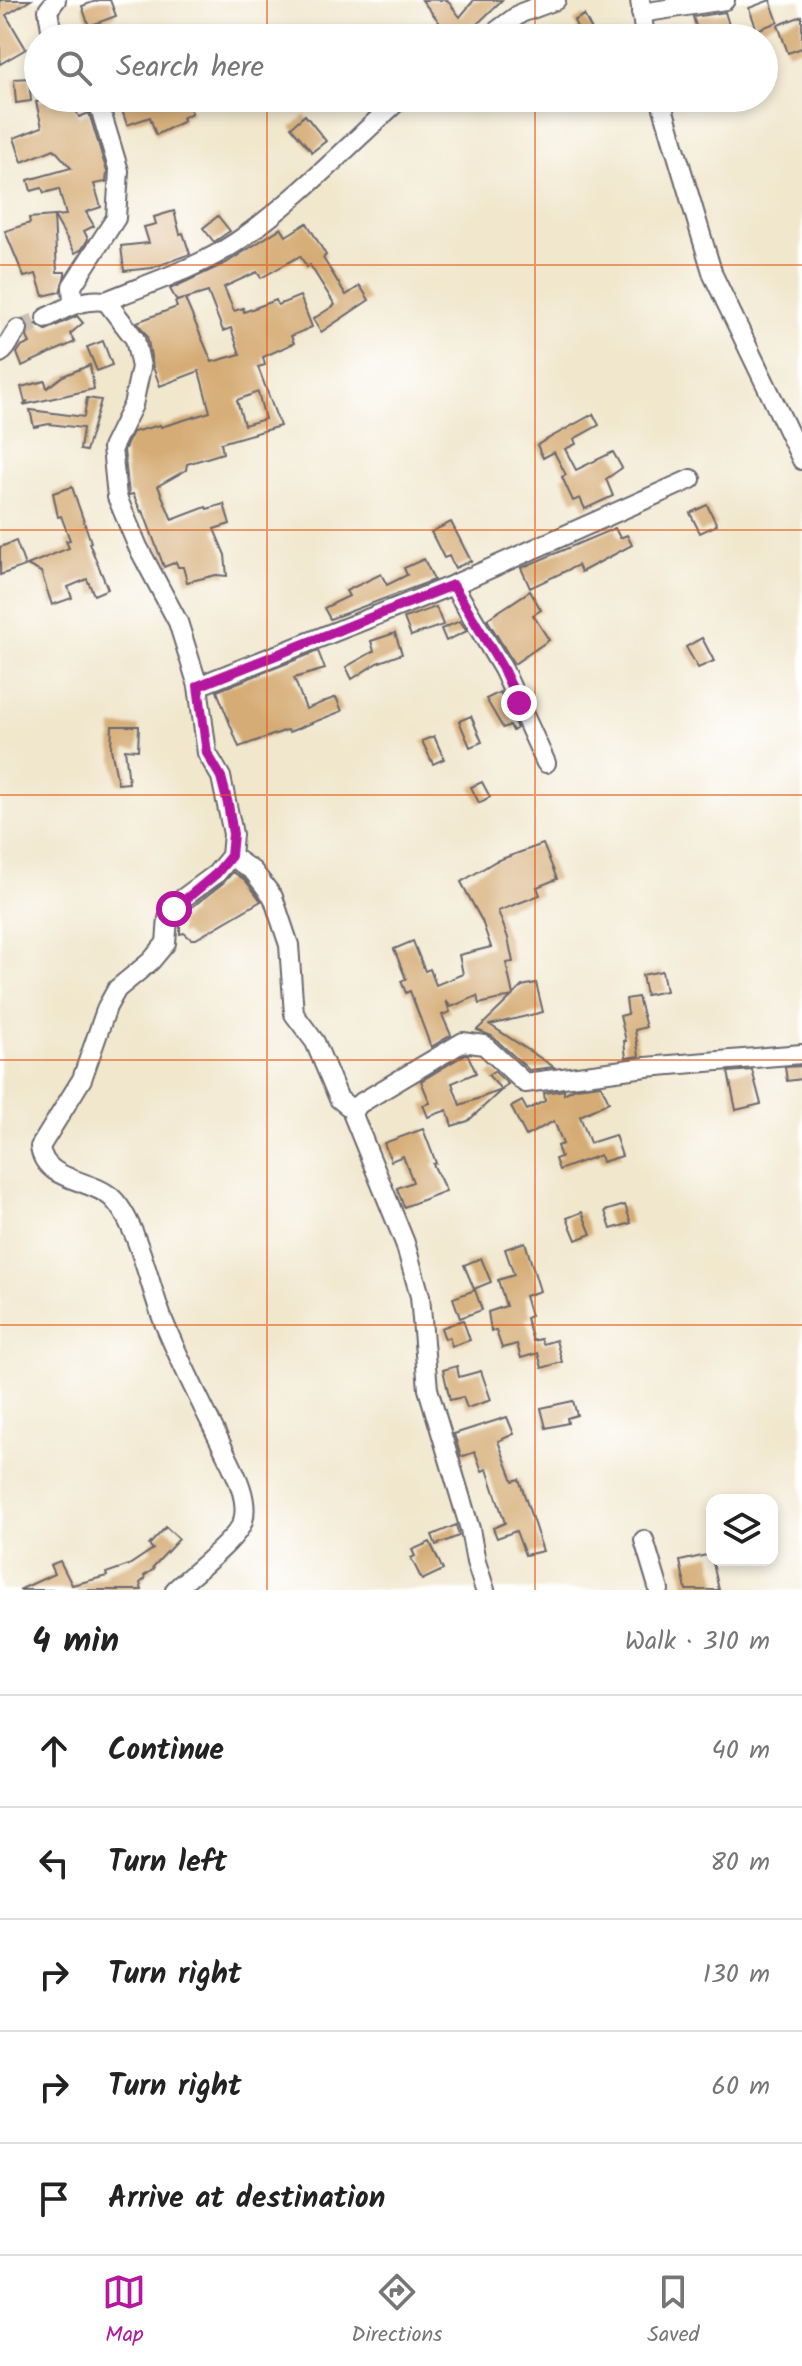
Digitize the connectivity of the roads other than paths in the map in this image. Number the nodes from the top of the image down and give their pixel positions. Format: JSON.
{"nodes":[{"id":1,"x":56,"y":0,"type":"edge"},
{"id":2,"x":556,"y":0,"type":"edge"},
{"id":3,"x":725,"y":0,"type":"edge"},
{"id":4,"x":640,"y":6,"type":"edge"},
{"id":5,"x":517,"y":7,"type":"edge"},
{"id":6,"x":50,"y":24,"type":"edge"},
{"id":7,"x":501,"y":24,"type":"edge"},
{"id":8,"x":101,"y":112,"type":"edge"},
{"id":9,"x":386,"y":112,"type":"edge"},
{"id":10,"x":664,"y":112,"type":"edge"},
{"id":11,"x":106,"y":301,"type":"junction"},
{"id":12,"x":73,"y":303,"type":"junction"},
{"id":13,"x":46,"y":318,"type":"tunnel mouth"},
{"id":14,"x":18,"y":329,"type":"tunnel mouth"},
{"id":15,"x":0,"y":353,"type":"edge"},
{"id":16,"x":802,"y":460,"type":"edge"},
{"id":17,"x":691,"y":479,"type":"dead end"},
{"id":18,"x":453,"y":585,"type":"junction"},
{"id":19,"x":198,"y":686,"type":"junction"},
{"id":20,"x":546,"y":763,"type":"dead end"},
{"id":21,"x":231,"y":856,"type":"junction"},
{"id":22,"x":802,"y":1054,"type":"edge"},
{"id":23,"x":354,"y":1111,"type":"junction"},
{"id":24,"x":644,"y":1540,"type":"dead end"},
{"id":25,"x":175,"y":1590,"type":"edge"},
{"id":26,"x":485,"y":1590,"type":"edge"},
{"id":27,"x":659,"y":1590,"type":"edge"}],
"edges":[{"from":1,"to":6,"type":"street"},
{"from":2,"to":5,"type":"street"},
{"from":3,"to":4,"type":"street"},
{"from":5,"to":7,"type":"street"},
{"from":8,"to":12,"type":"street"},
{"from":9,"to":11,"type":"street"},
{"from":10,"to":16,"type":"street"},
{"from":11,"to":12,"type":"street"},
{"from":11,"to":19,"type":"street"},
{"from":12,"to":13,"type":"street"},
{"from":14,"to":15,"type":"street"},
{"from":17,"to":18,"type":"street"},
{"from":18,"to":19,"type":"street"},
{"from":18,"to":20,"type":"street"},
{"from":19,"to":21,"type":"street"},
{"from":21,"to":23,"type":"street"},
{"from":21,"to":25,"type":"street"},
{"from":22,"to":23,"type":"street"},
{"from":23,"to":26,"type":"street"},
{"from":24,"to":27,"type":"street"}]}
